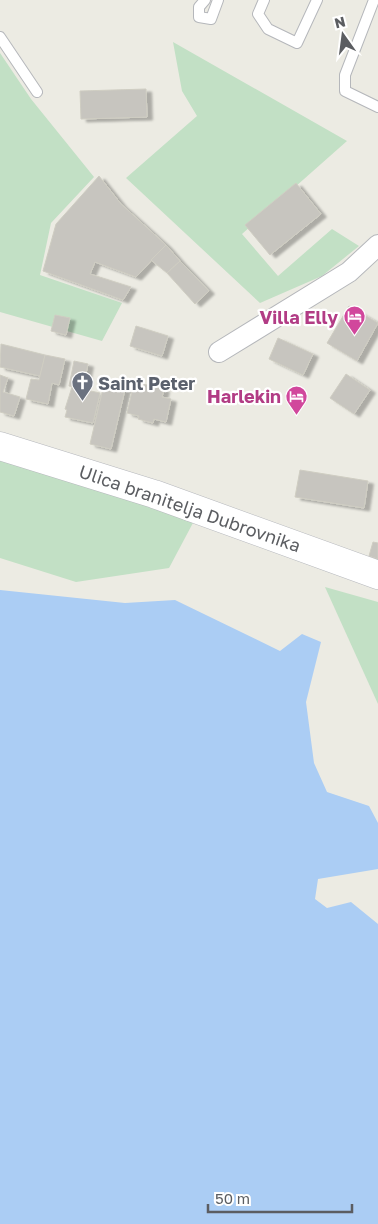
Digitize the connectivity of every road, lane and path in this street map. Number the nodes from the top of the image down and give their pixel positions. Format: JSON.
{"nodes":[{"id":1,"x":205,"y":0,"type":"edge"},
{"id":2,"x":218,"y":0,"type":"edge"},
{"id":3,"x":264,"y":0,"type":"edge"},
{"id":4,"x":317,"y":0,"type":"edge"},
{"id":5,"x":374,"y":0,"type":"edge"},
{"id":6,"x":0,"y":37,"type":"edge"},
{"id":7,"x":37,"y":92,"type":"dead end"},
{"id":8,"x":378,"y":107,"type":"edge"},
{"id":9,"x":378,"y":245,"type":"edge"},
{"id":10,"x":219,"y":352,"type":"dead end"},
{"id":11,"x":0,"y":446,"type":"edge"},
{"id":12,"x":378,"y":575,"type":"edge"}],
"edges":[{"from":1,"to":2,"type":"lane"},
{"from":3,"to":4,"type":"lane"},
{"from":5,"to":8,"type":"lane"},
{"from":6,"to":7,"type":"lane"},
{"from":9,"to":10,"type":"street"},
{"from":11,"to":12,"type":"street","name":"Ulica branitelja Dubrovnika"}]}
